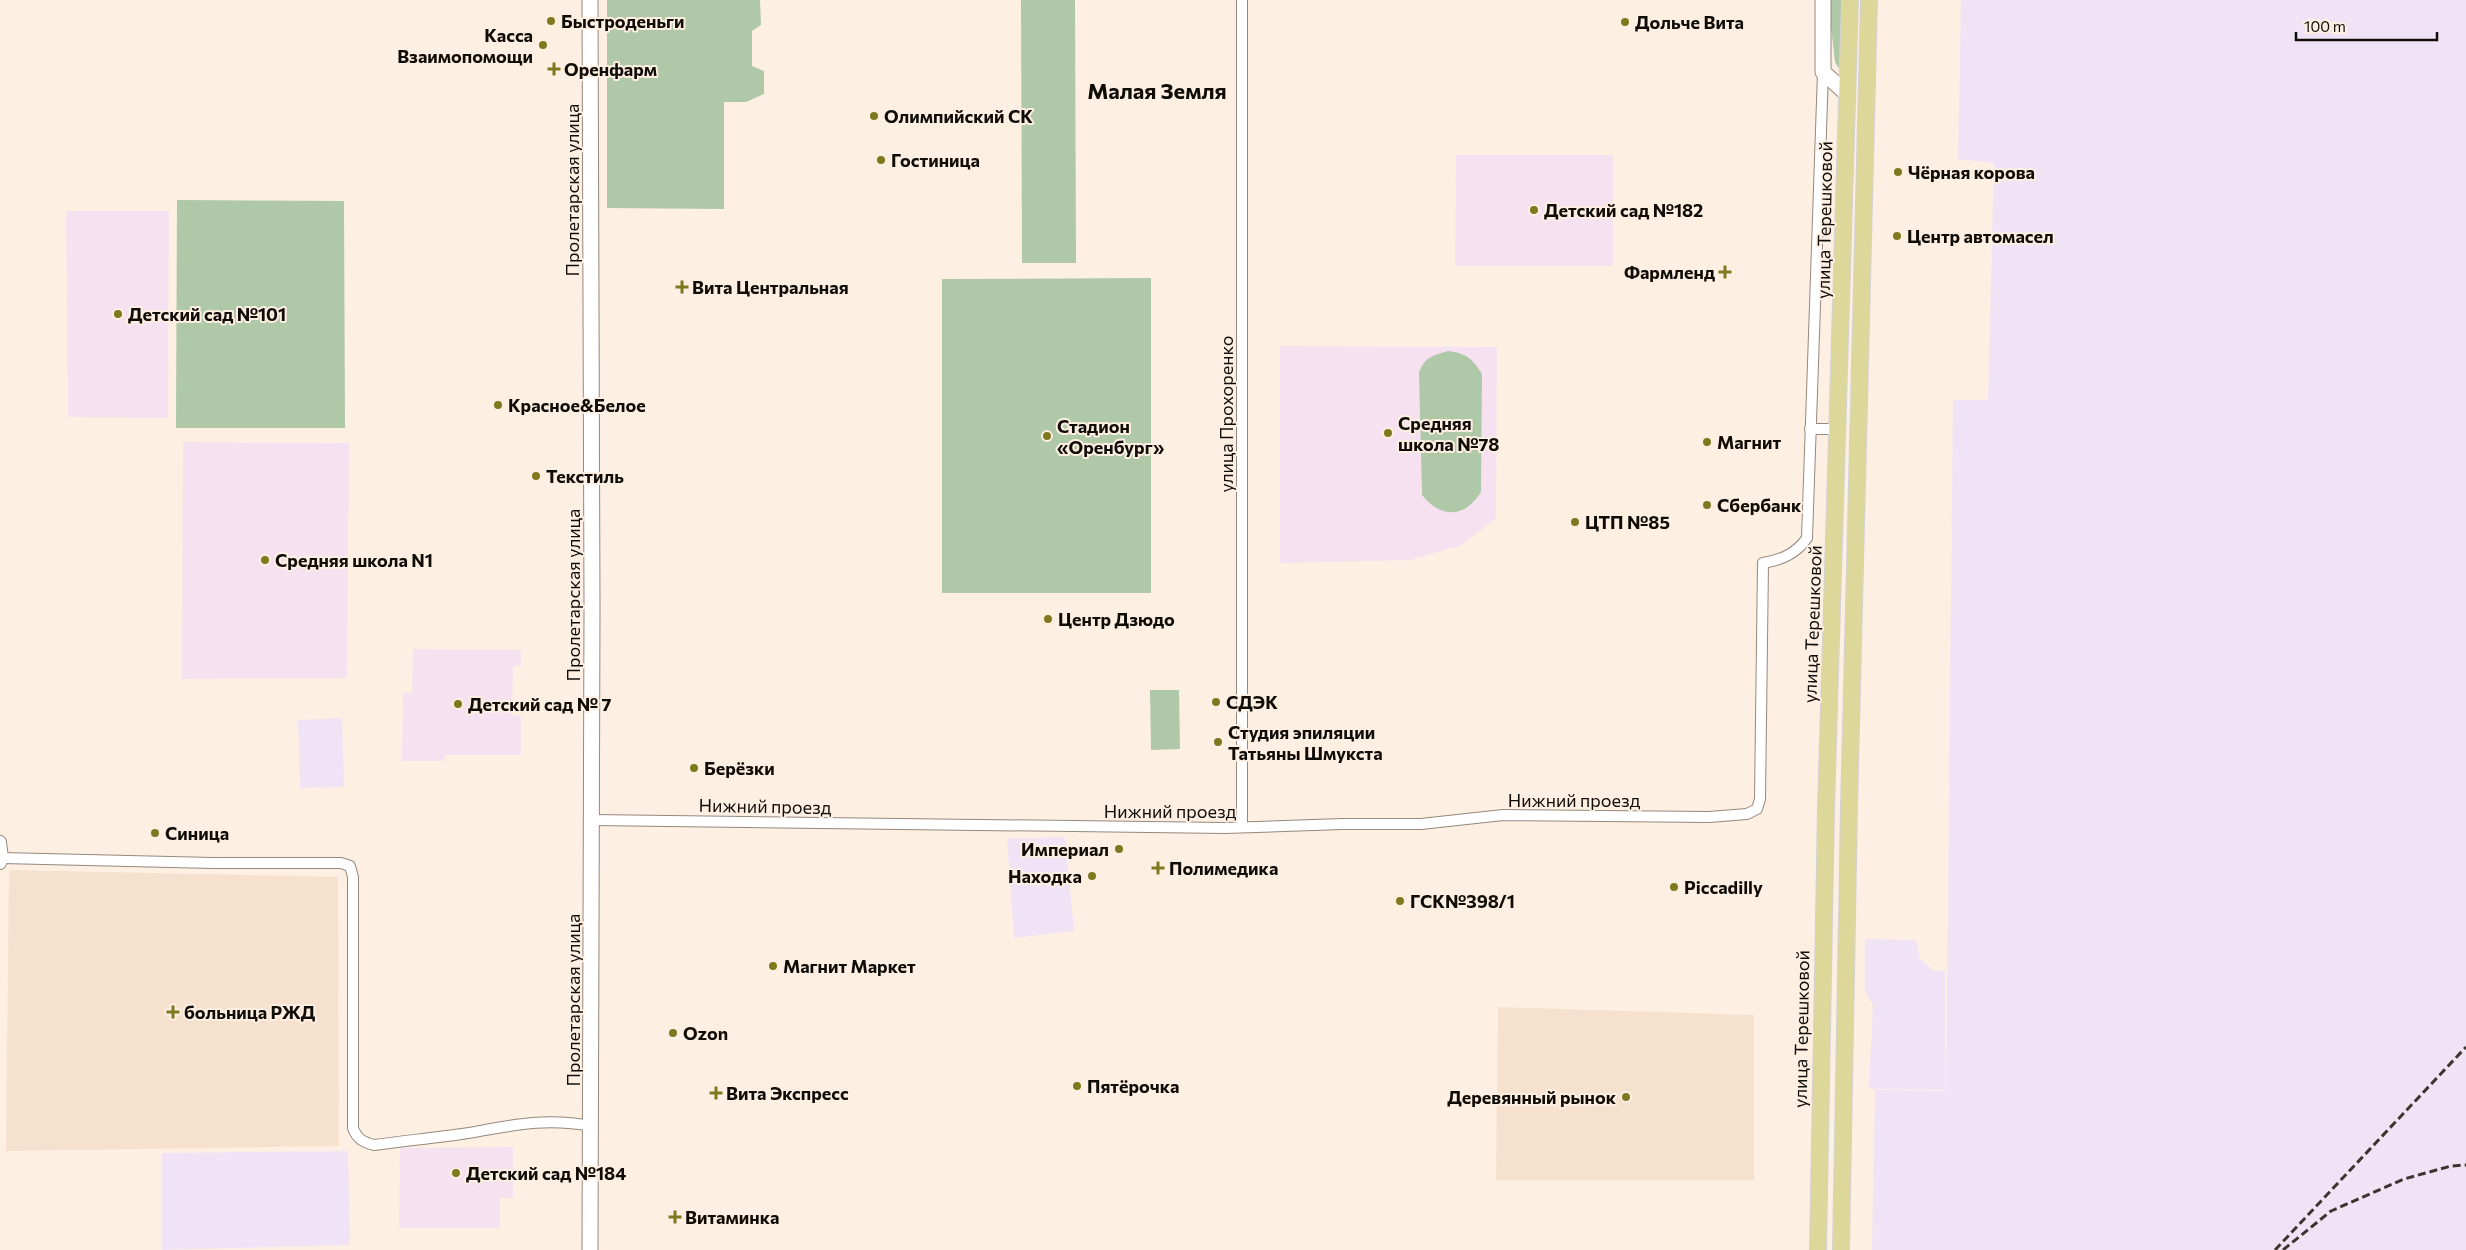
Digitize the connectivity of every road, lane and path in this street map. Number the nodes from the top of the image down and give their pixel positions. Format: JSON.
{"nodes":[{"id":1,"x":590,"y":0,"type":"edge"},
{"id":2,"x":1242,"y":0,"type":"edge"},
{"id":3,"x":1823,"y":0,"type":"edge"},
{"id":4,"x":1850,"y":0,"type":"edge"},
{"id":5,"x":1869,"y":0,"type":"edge"},
{"id":6,"x":1823,"y":72,"type":"junction"},
{"id":7,"x":1847,"y":94,"type":"junction"},
{"id":8,"x":1843,"y":291,"type":"junction"},
{"id":9,"x":1861,"y":292,"type":"junction"},
{"id":10,"x":1810,"y":429,"type":"junction"},
{"id":11,"x":1839,"y":429,"type":"junction"},
{"id":12,"x":592,"y":820,"type":"junction"},
{"id":13,"x":1242,"y":827,"type":"junction"},
{"id":14,"x":0,"y":842,"type":"edge"},
{"id":15,"x":1,"y":861,"type":"edge"},
{"id":16,"x":592,"y":1126,"type":"junction"},
{"id":17,"x":590,"y":1250,"type":"edge"},
{"id":18,"x":1818,"y":1250,"type":"edge"},
{"id":19,"x":1841,"y":1250,"type":"edge"}],
"edges":[{"from":1,"to":12,"type":"main road","name":"Пролетарская улица"},
{"from":2,"to":13,"type":"street","name":"улица Прохоренко"},
{"from":3,"to":6,"type":"main road"},
{"from":4,"to":7,"type":"main road","name":"улица Терешковой"},
{"from":5,"to":9,"type":"main road"},
{"from":6,"to":7,"type":"main road"},
{"from":6,"to":10,"type":"street"},
{"from":7,"to":8,"type":"main road","name":"улица Терешковой"},
{"from":8,"to":9,"type":"main road"},
{"from":8,"to":11,"type":"main road","name":"улица Терешковой"},
{"from":9,"to":19,"type":"main road"},
{"from":10,"to":11,"type":"street"},
{"from":10,"to":13,"type":"street","name":"Нижний проезд"},
{"from":11,"to":18,"type":"main road","name":"улица Терешковой"},
{"from":12,"to":13,"type":"street","name":"Нижний проезд"},
{"from":12,"to":16,"type":"main road","name":"Пролетарская улица"},
{"from":14,"to":15,"type":"street"},
{"from":15,"to":16,"type":"street"},
{"from":16,"to":17,"type":"main road","name":"Пролетарская улица"}]}
